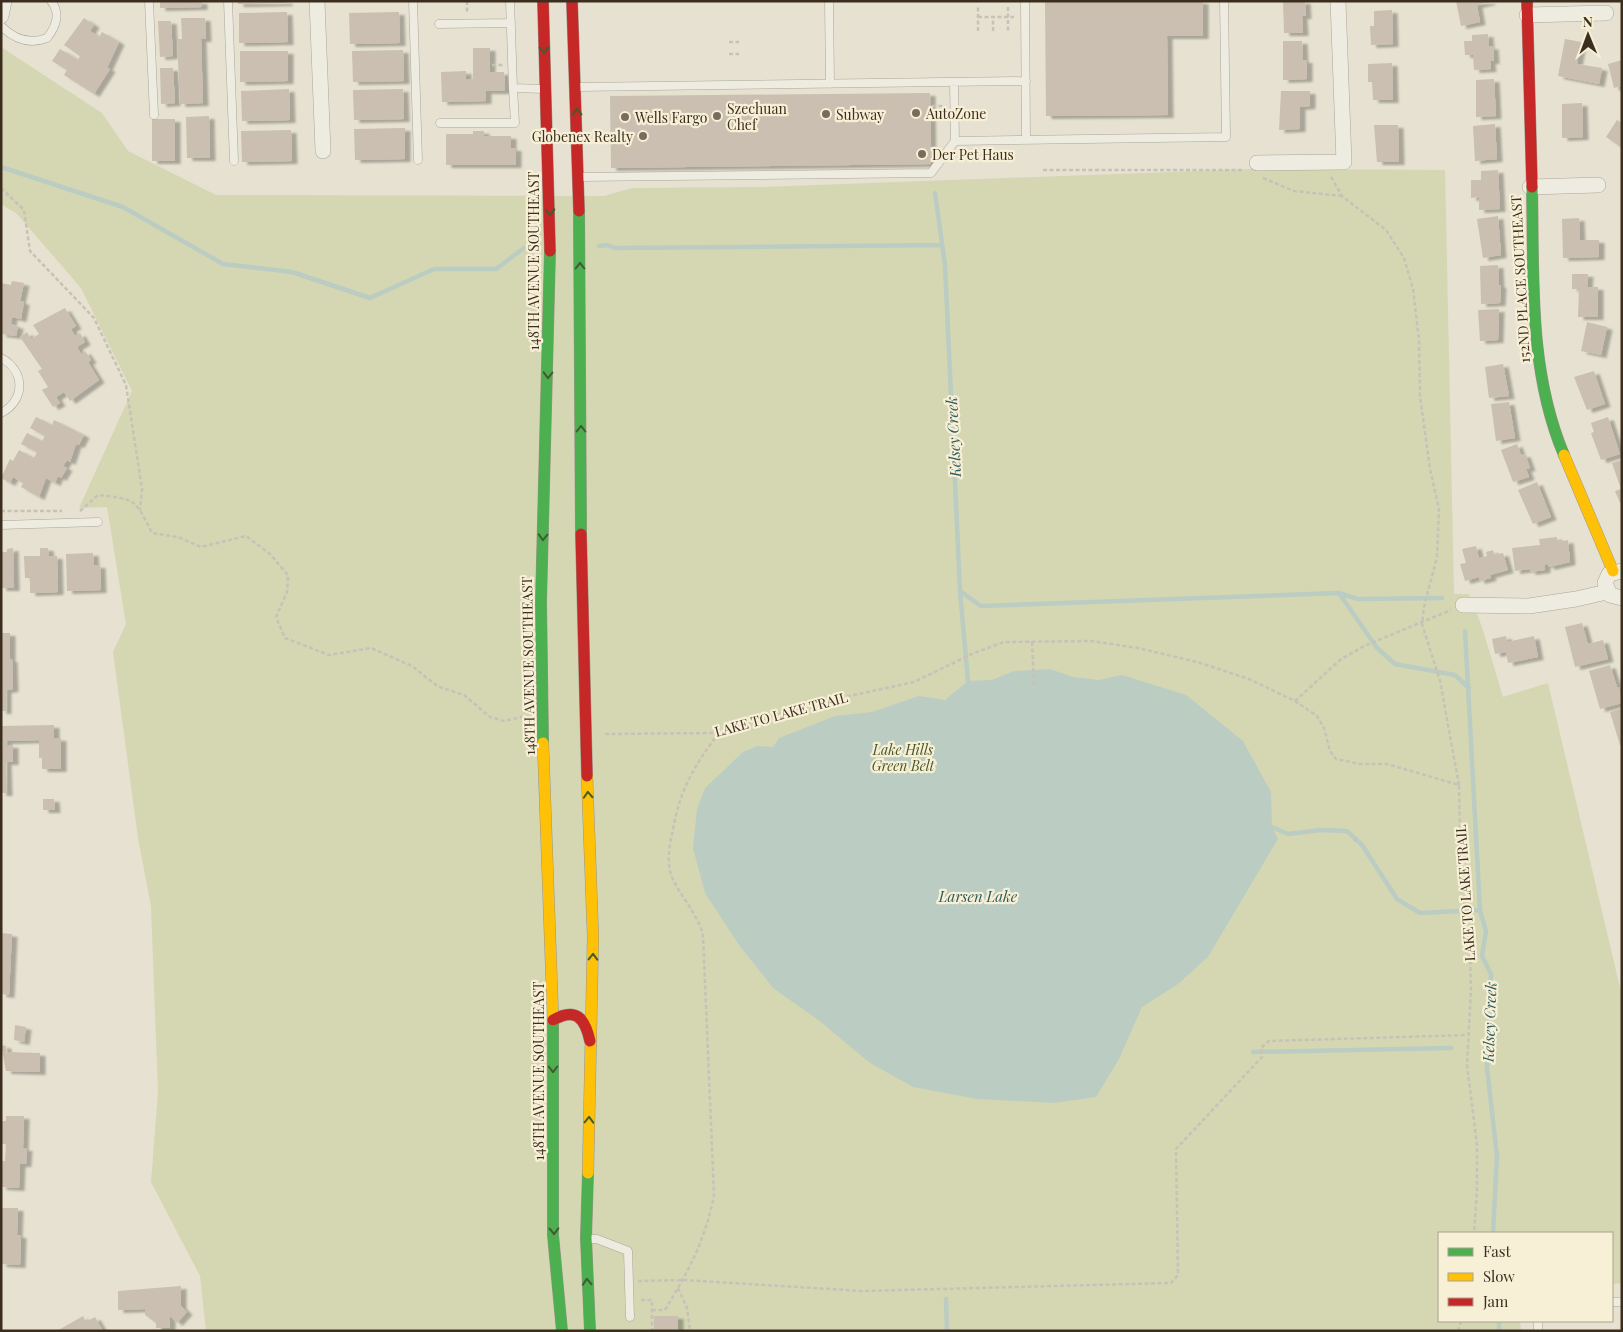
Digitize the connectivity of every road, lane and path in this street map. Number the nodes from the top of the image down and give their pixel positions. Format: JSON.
{"nodes":[{"id":1,"x":4,"y":1,"type":"edge"},
{"id":2,"x":51,"y":1,"type":"edge"},
{"id":3,"x":149,"y":1,"type":"edge"},
{"id":4,"x":228,"y":1,"type":"edge"},
{"id":5,"x":317,"y":1,"type":"edge"},
{"id":6,"x":413,"y":1,"type":"edge"},
{"id":7,"x":467,"y":1,"type":"edge"},
{"id":8,"x":510,"y":1,"type":"edge"},
{"id":9,"x":543,"y":1,"type":"edge"},
{"id":10,"x":572,"y":1,"type":"edge"},
{"id":11,"x":829,"y":1,"type":"edge"},
{"id":12,"x":1025,"y":1,"type":"edge"},
{"id":13,"x":1224,"y":1,"type":"edge"},
{"id":14,"x":1338,"y":1,"type":"edge"},
{"id":15,"x":978,"y":7,"type":"dead end"},
{"id":16,"x":1008,"y":7,"type":"dead end"},
{"id":17,"x":1527,"y":8,"type":"edge"},
{"id":18,"x":1606,"y":13,"type":"dead end"},
{"id":19,"x":467,"y":15,"type":"dead end"},
{"id":20,"x":1,"y":16,"type":"edge"},
{"id":21,"x":978,"y":17,"type":"junction"},
{"id":22,"x":993,"y":17,"type":"junction"},
{"id":23,"x":1008,"y":17,"type":"junction"},
{"id":24,"x":1015,"y":17,"type":"dead end"},
{"id":25,"x":511,"y":23,"type":"junction"},
{"id":26,"x":439,"y":24,"type":"dead end"},
{"id":27,"x":1,"y":26,"type":"edge"},
{"id":28,"x":1008,"y":30,"type":"dead end"},
{"id":29,"x":978,"y":31,"type":"dead end"},
{"id":30,"x":993,"y":31,"type":"dead end"},
{"id":31,"x":729,"y":42,"type":"dead end"},
{"id":32,"x":740,"y":42,"type":"dead end"},
{"id":33,"x":729,"y":54,"type":"dead end"},
{"id":34,"x":740,"y":54,"type":"dead end"},
{"id":35,"x":492,"y":65,"type":"dead end"},
{"id":36,"x":506,"y":65,"type":"dead end"},
{"id":37,"x":1026,"y":81,"type":"junction"},
{"id":38,"x":954,"y":82,"type":"junction"},
{"id":39,"x":830,"y":84,"type":"junction"},
{"id":40,"x":576,"y":87,"type":"junction"},
{"id":41,"x":513,"y":88,"type":"junction"},
{"id":42,"x":546,"y":89,"type":"junction"},
{"id":43,"x":932,"y":106,"type":"dead end"},
{"id":44,"x":945,"y":106,"type":"dead end"},
{"id":45,"x":154,"y":116,"type":"dead end"},
{"id":46,"x":440,"y":123,"type":"dead end"},
{"id":47,"x":1026,"y":140,"type":"junction"},
{"id":48,"x":955,"y":141,"type":"junction"},
{"id":49,"x":323,"y":151,"type":"dead end"},
{"id":50,"x":418,"y":160,"type":"dead end"},
{"id":51,"x":234,"y":161,"type":"dead end"},
{"id":52,"x":1328,"y":162,"type":"junction"},
{"id":53,"x":1044,"y":170,"type":"dead end"},
{"id":54,"x":1254,"y":170,"type":"junction"},
{"id":55,"x":579,"y":177,"type":"junction"},
{"id":56,"x":1598,"y":185,"type":"dead end"},
{"id":57,"x":1530,"y":187,"type":"junction"},
{"id":58,"x":1,"y":188,"type":"edge"},
{"id":59,"x":1342,"y":196,"type":"junction"},
{"id":60,"x":1,"y":358,"type":"edge"},
{"id":61,"x":1,"y":413,"type":"edge"},
{"id":62,"x":546,"y":461,"type":"junction"},
{"id":63,"x":581,"y":478,"type":"junction"},
{"id":64,"x":555,"y":484,"type":"dead end"},
{"id":65,"x":569,"y":488,"type":"dead end"},
{"id":66,"x":140,"y":510,"type":"junction"},
{"id":67,"x":1,"y":511,"type":"edge"},
{"id":68,"x":64,"y":511,"type":"dead end"},
{"id":69,"x":72,"y":511,"type":"dead end"},
{"id":70,"x":98,"y":522,"type":"dead end"},
{"id":71,"x":1,"y":525,"type":"edge"},
{"id":72,"x":1617,"y":571,"type":"edge"},
{"id":73,"x":1606,"y":592,"type":"junction"},
{"id":74,"x":1622,"y":598,"type":"edge"},
{"id":75,"x":1463,"y":605,"type":"joint"},
{"id":76,"x":1422,"y":624,"type":"junction"},
{"id":77,"x":1032,"y":642,"type":"junction"},
{"id":78,"x":1034,"y":685,"type":"dead end"},
{"id":79,"x":1295,"y":701,"type":"junction"},
{"id":80,"x":526,"y":716,"type":"dead end"},
{"id":81,"x":718,"y":733,"type":"junction"},
{"id":82,"x":600,"y":734,"type":"dead end"},
{"id":83,"x":1459,"y":786,"type":"junction"},
{"id":84,"x":1357,"y":837,"type":"dead end"},
{"id":85,"x":1354,"y":841,"type":"dead end"},
{"id":86,"x":553,"y":1020,"type":"junction"},
{"id":87,"x":1467,"y":1034,"type":"junction"},
{"id":88,"x":591,"y":1053,"type":"junction"},
{"id":89,"x":1474,"y":1232,"type":"edge"},
{"id":90,"x":586,"y":1238,"type":"junction"},
{"id":91,"x":683,"y":1280,"type":"junction"},
{"id":92,"x":629,"y":1281,"type":"junction"},
{"id":93,"x":678,"y":1288,"type":"junction"},
{"id":94,"x":629,"y":1301,"type":"junction"},
{"id":95,"x":652,"y":1310,"type":"junction"},
{"id":96,"x":630,"y":1317,"type":"dead end"},
{"id":97,"x":562,"y":1331,"type":"edge"},
{"id":98,"x":590,"y":1331,"type":"edge"},
{"id":99,"x":652,"y":1331,"type":"edge"},
{"id":100,"x":690,"y":1331,"type":"edge"}],
"edges":[{"from":1,"to":20,"type":"street"},
{"from":2,"to":27,"type":"lane"},
{"from":3,"to":45,"type":"lane"},
{"from":4,"to":51,"type":"lane"},
{"from":5,"to":49,"type":"street"},
{"from":6,"to":50,"type":"lane"},
{"from":7,"to":19,"type":"path"},
{"from":8,"to":25,"type":"lane"},
{"from":9,"to":42,"type":"main road","name":"148TH AVENUE SOUTHEAST","one_way":true},
{"from":10,"to":40,"type":"main road"},
{"from":11,"to":39,"type":"lane"},
{"from":12,"to":37,"type":"lane"},
{"from":13,"to":47,"type":"lane"},
{"from":14,"to":52,"type":"street"},
{"from":15,"to":21,"type":"path"},
{"from":16,"to":23,"type":"path"},
{"from":17,"to":18,"type":"street"},
{"from":17,"to":57,"type":"main road","name":"152ND PLACE SOUTHEAST"},
{"from":21,"to":22,"type":"path"},
{"from":21,"to":29,"type":"path"},
{"from":22,"to":23,"type":"path"},
{"from":22,"to":30,"type":"path"},
{"from":23,"to":24,"type":"path"},
{"from":23,"to":28,"type":"path"},
{"from":25,"to":26,"type":"lane"},
{"from":25,"to":41,"type":"lane"},
{"from":31,"to":32,"type":"path"},
{"from":33,"to":34,"type":"path"},
{"from":35,"to":36,"type":"path"},
{"from":37,"to":38,"type":"lane"},
{"from":37,"to":47,"type":"lane"},
{"from":38,"to":39,"type":"lane"},
{"from":38,"to":48,"type":"lane"},
{"from":39,"to":40,"type":"lane"},
{"from":55,"to":40,"type":"main road","one_way":true},
{"from":41,"to":42,"type":"lane"},
{"from":41,"to":46,"type":"lane"},
{"from":42,"to":62,"type":"main road","name":"148TH AVENUE SOUTHEAST","one_way":true},
{"from":43,"to":44,"type":"path"},
{"from":47,"to":48,"type":"lane"},
{"from":48,"to":55,"type":"lane"},
{"from":52,"to":54,"type":"street"},
{"from":52,"to":59,"type":"path"},
{"from":53,"to":54,"type":"path"},
{"from":54,"to":59,"type":"path"},
{"from":63,"to":55,"type":"main road","one_way":true},
{"from":56,"to":57,"type":"street"},
{"from":57,"to":72,"type":"main road","name":"152ND PLACE SOUTHEAST"},
{"from":58,"to":66,"type":"path"},
{"from":59,"to":76,"type":"path"},
{"from":60,"to":61,"type":"lane"},
{"from":62,"to":64,"type":"main road"},
{"from":62,"to":86,"type":"main road","name":"148TH AVENUE SOUTHEAST","one_way":true},
{"from":63,"to":65,"type":"main road"},
{"from":88,"to":63,"type":"main road","one_way":true},
{"from":66,"to":69,"type":"path"},
{"from":66,"to":80,"type":"path"},
{"from":67,"to":68,"type":"path"},
{"from":70,"to":71,"type":"lane"},
{"from":72,"to":73,"type":"street"},
{"from":73,"to":74,"type":"street"},
{"from":73,"to":75,"type":"street"},
{"from":75,"to":76,"type":"path"},
{"from":76,"to":79,"type":"path"},
{"from":76,"to":83,"type":"path","name":"LAKE TO LAKE TRAIL"},
{"from":77,"to":78,"type":"path"},
{"from":77,"to":79,"type":"path"},
{"from":77,"to":81,"type":"path","name":"LAKE TO LAKE TRAIL"},
{"from":79,"to":83,"type":"path"},
{"from":81,"to":82,"type":"path","name":"LAKE TO LAKE TRAIL"},
{"from":81,"to":91,"type":"path"},
{"from":83,"to":87,"type":"path","name":"LAKE TO LAKE TRAIL"},
{"from":84,"to":85,"type":"path"},
{"from":86,"to":88,"type":"main road"},
{"from":86,"to":97,"type":"main road","name":"148TH AVENUE SOUTHEAST","one_way":true},
{"from":87,"to":89,"type":"path","name":"LAKE TO LAKE TRAIL"},
{"from":87,"to":91,"type":"path"},
{"from":90,"to":88,"type":"main road","one_way":true},
{"from":90,"to":92,"type":"lane"},
{"from":98,"to":90,"type":"main road","one_way":true},
{"from":91,"to":92,"type":"path"},
{"from":91,"to":93,"type":"path"},
{"from":92,"to":94,"type":"lane"},
{"from":93,"to":95,"type":"path"},
{"from":93,"to":100,"type":"path"},
{"from":94,"to":95,"type":"path"},
{"from":94,"to":96,"type":"lane"},
{"from":95,"to":99,"type":"path"}]}
